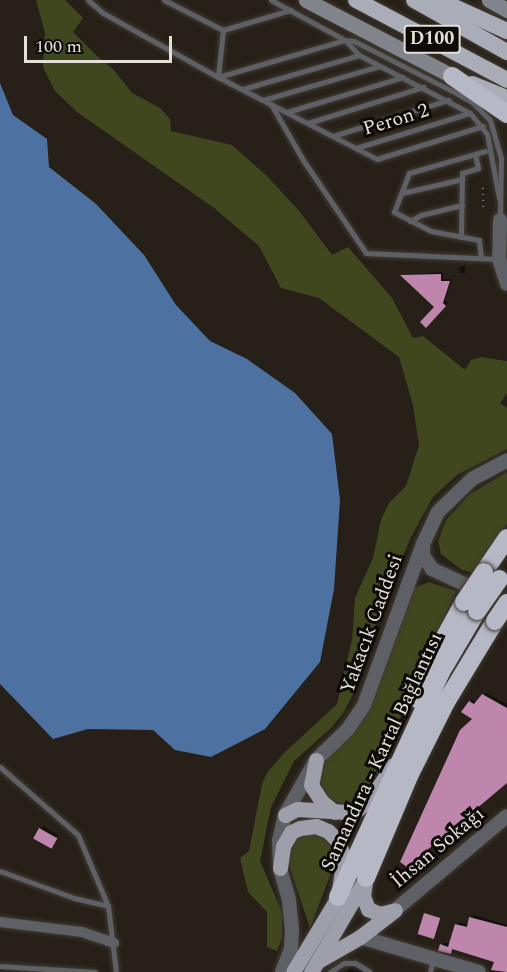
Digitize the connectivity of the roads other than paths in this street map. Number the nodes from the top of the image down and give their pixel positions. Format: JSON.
{"nodes":[{"id":1,"x":88,"y":0,"type":"edge"},
{"id":2,"x":164,"y":0,"type":"edge"},
{"id":3,"x":271,"y":0,"type":"edge"},
{"id":4,"x":306,"y":0,"type":"edge"},
{"id":5,"x":356,"y":0,"type":"edge"},
{"id":6,"x":414,"y":0,"type":"edge"},
{"id":7,"x":439,"y":0,"type":"edge"},
{"id":8,"x":489,"y":0,"type":"edge"},
{"id":9,"x":291,"y":9,"type":"junction"},
{"id":10,"x":507,"y":10,"type":"edge"},
{"id":11,"x":223,"y":30,"type":"junction"},
{"id":12,"x":507,"y":31,"type":"edge"},
{"id":13,"x":345,"y":40,"type":"junction"},
{"id":14,"x":507,"y":52,"type":"edge"},
{"id":15,"x":359,"y":55,"type":"junction"},
{"id":16,"x":380,"y":65,"type":"junction"},
{"id":17,"x":452,"y":76,"type":"junction"},
{"id":18,"x":218,"y":77,"type":"junction"},
{"id":19,"x":404,"y":77,"type":"junction"},
{"id":20,"x":507,"y":80,"type":"edge"},
{"id":21,"x":423,"y":87,"type":"junction"},
{"id":22,"x":243,"y":89,"type":"junction"},
{"id":23,"x":507,"y":98,"type":"edge"},
{"id":24,"x":263,"y":100,"type":"junction"},
{"id":25,"x":448,"y":100,"type":"junction"},
{"id":26,"x":271,"y":104,"type":"junction"},
{"id":27,"x":507,"y":108,"type":"edge"},
{"id":28,"x":287,"y":112,"type":"junction"},
{"id":29,"x":470,"y":113,"type":"junction"},
{"id":30,"x":507,"y":114,"type":"edge"},
{"id":31,"x":308,"y":123,"type":"junction"},
{"id":32,"x":483,"y":126,"type":"junction"},
{"id":33,"x":333,"y":136,"type":"junction"},
{"id":34,"x":356,"y":148,"type":"junction"},
{"id":35,"x":485,"y":151,"type":"dead end"},
{"id":36,"x":476,"y":154,"type":"junction"},
{"id":37,"x":462,"y":179,"type":"junction"},
{"id":38,"x":402,"y":193,"type":"junction"},
{"id":39,"x":462,"y":206,"type":"junction"},
{"id":40,"x":500,"y":220,"type":"junction"},
{"id":41,"x":410,"y":221,"type":"junction"},
{"id":42,"x":461,"y":237,"type":"junction"},
{"id":43,"x":481,"y":257,"type":"junction"},
{"id":44,"x":499,"y":259,"type":"junction"},
{"id":45,"x":507,"y":284,"type":"edge"},
{"id":46,"x":507,"y":460,"type":"edge"},
{"id":47,"x":507,"y":538,"type":"edge"},
{"id":48,"x":423,"y":544,"type":"junction"},
{"id":49,"x":496,"y":572,"type":"edge"},
{"id":50,"x":443,"y":574,"type":"junction"},
{"id":51,"x":406,"y":589,"type":"junction"},
{"id":52,"x":507,"y":604,"type":"edge"},
{"id":53,"x":406,"y":745,"type":"junction"},
{"id":54,"x":316,"y":760,"type":"junction"},
{"id":55,"x":0,"y":767,"type":"edge"},
{"id":56,"x":335,"y":812,"type":"junction"},
{"id":57,"x":285,"y":815,"type":"junction"},
{"id":58,"x":507,"y":816,"type":"edge"},
{"id":59,"x":280,"y":868,"type":"junction"},
{"id":60,"x":0,"y":871,"type":"edge"},
{"id":61,"x":366,"y":878,"type":"junction"},
{"id":62,"x":338,"y":897,"type":"junction"},
{"id":63,"x":108,"y":906,"type":"junction"},
{"id":64,"x":395,"y":910,"type":"junction"},
{"id":65,"x":0,"y":922,"type":"edge"},
{"id":66,"x":360,"y":937,"type":"junction"},
{"id":67,"x":291,"y":942,"type":"junction"},
{"id":68,"x":114,"y":943,"type":"junction"},
{"id":69,"x":431,"y":965,"type":"edge"},
{"id":70,"x":0,"y":966,"type":"edge"},
{"id":71,"x":315,"y":966,"type":"edge"},
{"id":72,"x":95,"y":972,"type":"edge"},
{"id":73,"x":116,"y":972,"type":"edge"},
{"id":74,"x":273,"y":972,"type":"edge"},
{"id":75,"x":282,"y":972,"type":"edge"},
{"id":76,"x":293,"y":972,"type":"edge"},
{"id":77,"x":330,"y":972,"type":"edge"},
{"id":78,"x":370,"y":972,"type":"edge"},
{"id":79,"x":478,"y":972,"type":"edge"}],
"edges":[{"from":1,"to":18,"type":"lane","name":"Peron 2"},
{"from":2,"to":11,"type":"lane"},
{"from":3,"to":9,"type":"lane"},
{"from":4,"to":17,"type":"main road"},
{"from":5,"to":20,"type":"highway","number":"D100"},
{"from":6,"to":14,"type":"highway","number":"D100"},
{"from":7,"to":12,"type":"highway"},
{"from":8,"to":10,"type":"main road"},
{"from":9,"to":11,"type":"lane"},
{"from":9,"to":13,"type":"lane"},
{"from":11,"to":18,"type":"lane"},
{"from":13,"to":15,"type":"lane"},
{"from":13,"to":18,"type":"lane"},
{"from":13,"to":40,"type":"lane"},
{"from":15,"to":16,"type":"lane"},
{"from":15,"to":22,"type":"lane"},
{"from":16,"to":19,"type":"lane"},
{"from":16,"to":24,"type":"lane"},
{"from":17,"to":23,"type":"highway"},
{"from":17,"to":27,"type":"lane"},
{"from":17,"to":30,"type":"highway"},
{"from":18,"to":22,"type":"lane","name":"Peron 2"},
{"from":19,"to":21,"type":"lane"},
{"from":19,"to":28,"type":"lane"},
{"from":21,"to":25,"type":"lane"},
{"from":21,"to":31,"type":"lane"},
{"from":22,"to":24,"type":"lane","name":"Peron 2"},
{"from":24,"to":26,"type":"lane","name":"Peron 2"},
{"from":25,"to":29,"type":"lane"},
{"from":25,"to":33,"type":"lane"},
{"from":26,"to":28,"type":"lane","name":"Peron 2"},
{"from":26,"to":43,"type":"lane"},
{"from":28,"to":31,"type":"lane","name":"Peron 2"},
{"from":29,"to":32,"type":"lane"},
{"from":29,"to":34,"type":"lane","name":"Peron 2"},
{"from":31,"to":33,"type":"lane","name":"Peron 2"},
{"from":32,"to":34,"type":"lane"},
{"from":32,"to":40,"type":"lane"},
{"from":33,"to":34,"type":"lane","name":"Peron 2"},
{"from":35,"to":36,"type":"lane"},
{"from":36,"to":37,"type":"lane"},
{"from":36,"to":38,"type":"lane"},
{"from":37,"to":38,"type":"lane"},
{"from":37,"to":39,"type":"lane"},
{"from":38,"to":41,"type":"lane"},
{"from":39,"to":41,"type":"lane"},
{"from":39,"to":42,"type":"lane"},
{"from":40,"to":44,"type":"street"},
{"from":41,"to":42,"type":"lane"},
{"from":42,"to":43,"type":"lane"},
{"from":43,"to":44,"type":"lane"},
{"from":44,"to":45,"type":"street"},
{"from":46,"to":48,"type":"street","name":"Yakacık Caddesi"},
{"from":47,"to":49,"type":"highway","name":"Samandıra - Kartal Bağlantısı"},
{"from":48,"to":50,"type":"street"},
{"from":48,"to":51,"type":"street","name":"Yakacık Caddesi"},
{"from":49,"to":53,"type":"highway","name":"Samandıra - Kartal Bağlantısı","bridge":true},
{"from":50,"to":51,"type":"street"},
{"from":50,"to":52,"type":"street"},
{"from":51,"to":54,"type":"street","name":"Yakacık Caddesi"},
{"from":52,"to":61,"type":"highway","name":"Samandıra - Kartal Bağlantısı","bridge":true},
{"from":53,"to":56,"type":"main road"},
{"from":53,"to":62,"type":"highway","name":"Samandıra - Kartal Bağlantısı"},
{"from":54,"to":56,"type":"main road"},
{"from":54,"to":57,"type":"street","name":"Yakacık Caddesi"},
{"from":55,"to":63,"type":"lane"},
{"from":56,"to":57,"type":"main road"},
{"from":57,"to":59,"type":"street","name":"Yakacık Caddesi"},
{"from":58,"to":64,"type":"street","name":"İhsan Sokağı"},
{"from":59,"to":62,"type":"main road"},
{"from":59,"to":67,"type":"street","name":"Yakacık Caddesi"},
{"from":60,"to":63,"type":"lane"},
{"from":61,"to":64,"type":"main road"},
{"from":61,"to":71,"type":"main road"},
{"from":62,"to":76,"type":"main road"},
{"from":63,"to":68,"type":"lane"},
{"from":64,"to":66,"type":"main road"},
{"from":65,"to":68,"type":"street"},
{"from":66,"to":69,"type":"street"},
{"from":66,"to":71,"type":"main road"},
{"from":67,"to":74,"type":"street"},
{"from":67,"to":75,"type":"street","name":"Yakacık Caddesi"},
{"from":68,"to":73,"type":"lane"},
{"from":69,"to":79,"type":"street"},
{"from":70,"to":72,"type":"lane"},
{"from":77,"to":78,"type":"lane"}]}
